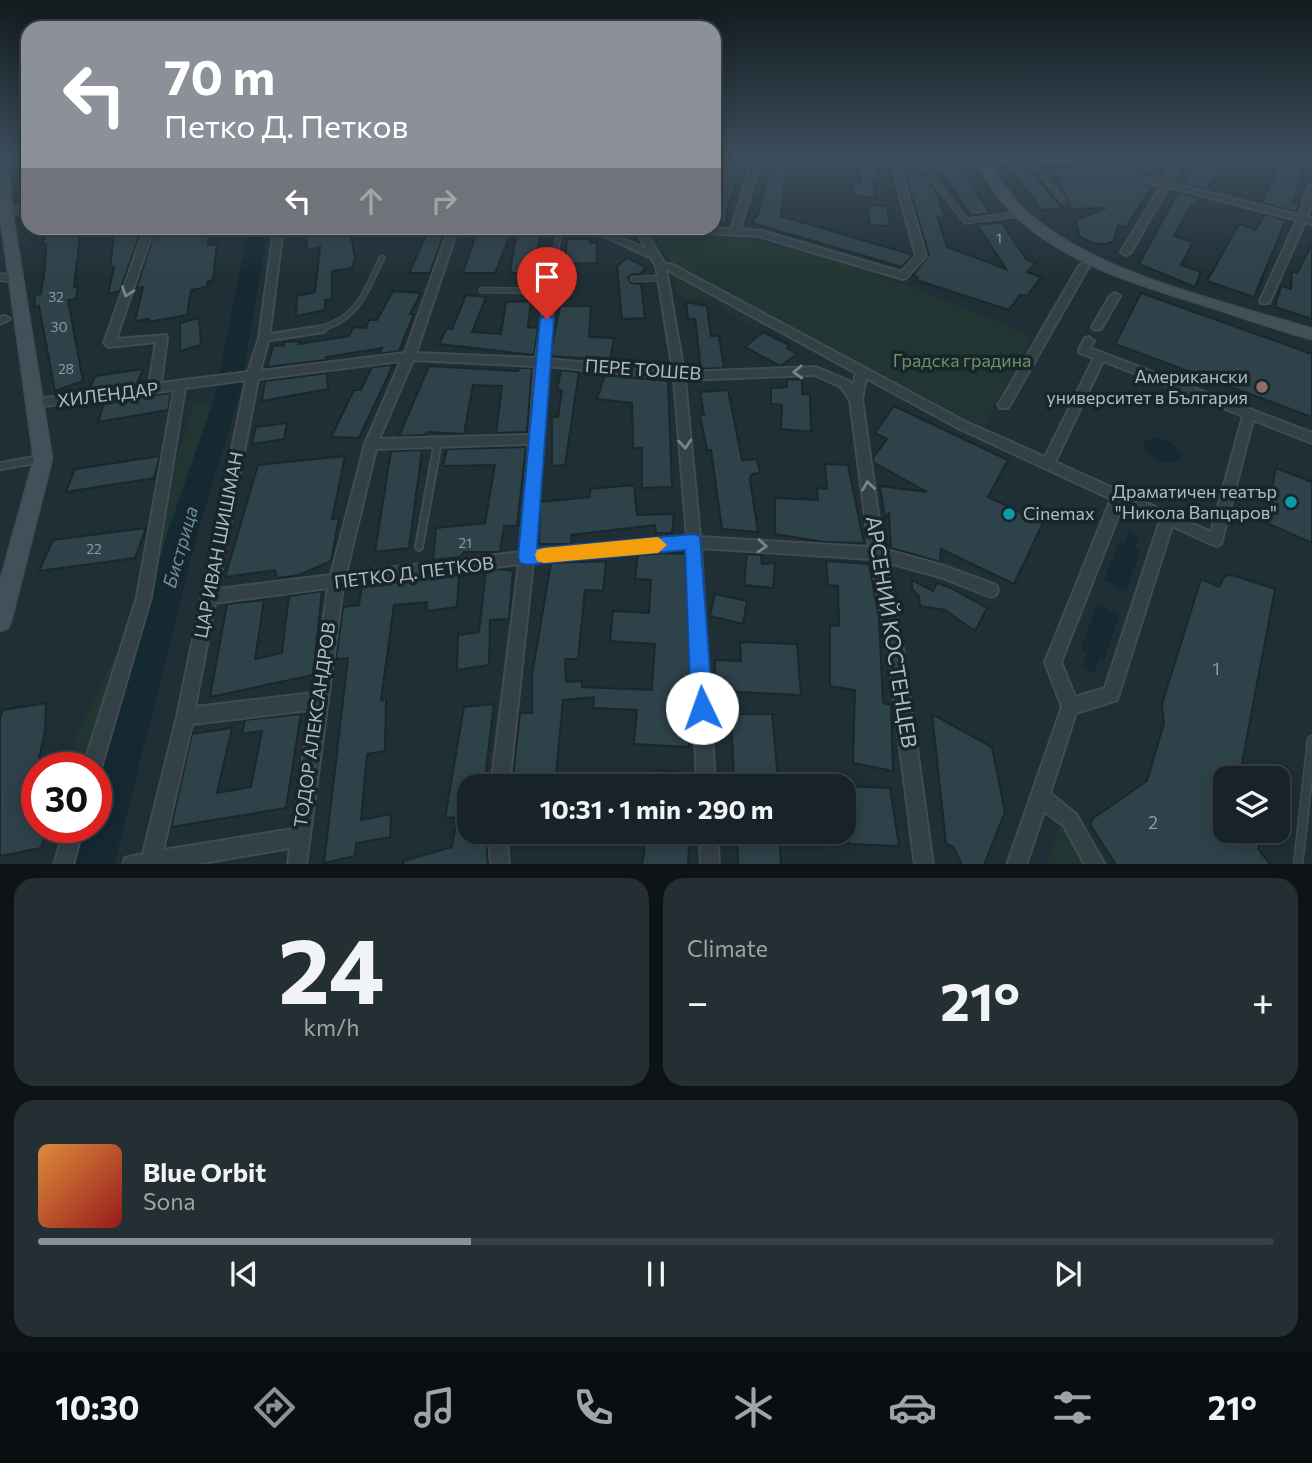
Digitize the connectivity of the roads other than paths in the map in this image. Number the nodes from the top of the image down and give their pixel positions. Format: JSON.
{"nodes":[{"id":1,"x":6,"y":196,"type":"edge"},
{"id":2,"x":746,"y":196,"type":"edge"},
{"id":3,"x":904,"y":196,"type":"edge"},
{"id":4,"x":948,"y":196,"type":"edge"},
{"id":5,"x":1005,"y":196,"type":"edge"},
{"id":6,"x":1060,"y":196,"type":"edge"},
{"id":7,"x":1157,"y":196,"type":"edge"},
{"id":8,"x":1211,"y":196,"type":"edge"},
{"id":9,"x":1311,"y":196,"type":"edge"},
{"id":10,"x":1063,"y":200,"type":"dead end"},
{"id":11,"x":21,"y":210,"type":"edge"},
{"id":12,"x":6,"y":211,"type":"junction"},
{"id":13,"x":1021,"y":214,"type":"junction"},
{"id":14,"x":1307,"y":219,"type":"edge"},
{"id":15,"x":721,"y":229,"type":"edge"},
{"id":16,"x":736,"y":229,"type":"junction"},
{"id":17,"x":147,"y":235,"type":"edge"},
{"id":18,"x":277,"y":235,"type":"edge"},
{"id":19,"x":452,"y":235,"type":"edge"},
{"id":20,"x":607,"y":235,"type":"edge"},
{"id":21,"x":643,"y":235,"type":"edge"},
{"id":22,"x":558,"y":237,"type":"dead end"},
{"id":23,"x":1126,"y":252,"type":"dead end"},
{"id":24,"x":651,"y":256,"type":"dead end"},
{"id":25,"x":382,"y":258,"type":"dead end"},
{"id":26,"x":1084,"y":266,"type":"dead end"},
{"id":27,"x":664,"y":271,"type":"junction"},
{"id":28,"x":903,"y":276,"type":"joint"},
{"id":29,"x":8,"y":278,"type":"edge"},
{"id":30,"x":633,"y":279,"type":"dead end"},
{"id":31,"x":482,"y":290,"type":"dead end"},
{"id":32,"x":550,"y":296,"type":"junction"},
{"id":33,"x":1115,"y":296,"type":"dead end"},
{"id":34,"x":1265,"y":301,"type":"dead end"},
{"id":35,"x":1097,"y":327,"type":"dead end"},
{"id":36,"x":1312,"y":334,"type":"edge"},
{"id":37,"x":264,"y":338,"type":"junction"},
{"id":38,"x":1089,"y":341,"type":"dead end"},
{"id":39,"x":409,"y":356,"type":"junction"},
{"id":40,"x":1100,"y":356,"type":"junction"},
{"id":41,"x":541,"y":362,"type":"junction"},
{"id":42,"x":862,"y":370,"type":"junction"},
{"id":43,"x":253,"y":376,"type":"junction"},
{"id":44,"x":679,"y":376,"type":"junction"},
{"id":45,"x":180,"y":386,"type":"junction"},
{"id":46,"x":154,"y":389,"type":"junction"},
{"id":47,"x":856,"y":399,"type":"junction"},
{"id":48,"x":35,"y":403,"type":"junction"},
{"id":49,"x":1004,"y":405,"type":"dead end"},
{"id":50,"x":1250,"y":414,"type":"junction"},
{"id":51,"x":1312,"y":438,"type":"edge"},
{"id":52,"x":537,"y":439,"type":"junction"},
{"id":53,"x":438,"y":442,"type":"junction"},
{"id":54,"x":371,"y":444,"type":"junction"},
{"id":55,"x":43,"y":459,"type":"junction"},
{"id":56,"x":1048,"y":464,"type":"junction"},
{"id":57,"x":0,"y":466,"type":"edge"},
{"id":58,"x":1119,"y":496,"type":"junction"},
{"id":59,"x":1168,"y":518,"type":"junction"},
{"id":60,"x":694,"y":542,"type":"junction"},
{"id":61,"x":419,"y":547,"type":"dead end"},
{"id":62,"x":877,"y":553,"type":"junction"},
{"id":63,"x":527,"y":557,"type":"junction"},
{"id":64,"x":6,"y":574,"type":"edge"},
{"id":65,"x":336,"y":583,"type":"junction"},
{"id":66,"x":990,"y":590,"type":"dead end"},
{"id":67,"x":208,"y":597,"type":"junction"},
{"id":68,"x":0,"y":621,"type":"edge"},
{"id":69,"x":317,"y":701,"type":"junction"},
{"id":70,"x":1070,"y":706,"type":"junction"},
{"id":71,"x":185,"y":717,"type":"junction"},
{"id":72,"x":1312,"y":740,"type":"edge"},
{"id":73,"x":97,"y":752,"type":"edge"},
{"id":74,"x":501,"y":774,"type":"edge"},
{"id":75,"x":705,"y":774,"type":"edge"},
{"id":76,"x":1039,"y":796,"type":"junction"},
{"id":77,"x":299,"y":837,"type":"junction"},
{"id":78,"x":69,"y":843,"type":"edge"},
{"id":79,"x":498,"y":844,"type":"edge"},
{"id":80,"x":709,"y":844,"type":"edge"},
{"id":81,"x":63,"y":864,"type":"edge"},
{"id":82,"x":144,"y":864,"type":"edge"},
{"id":83,"x":297,"y":864,"type":"edge"},
{"id":84,"x":500,"y":864,"type":"edge"},
{"id":85,"x":710,"y":864,"type":"edge"},
{"id":86,"x":925,"y":864,"type":"edge"},
{"id":87,"x":1016,"y":864,"type":"edge"},
{"id":88,"x":1096,"y":864,"type":"edge"},
{"id":89,"x":1298,"y":864,"type":"edge"}],
"edges":[{"from":1,"to":12,"type":"street"},
{"from":2,"to":16,"type":"street"},
{"from":3,"to":28,"type":"street"},
{"from":4,"to":13,"type":"lane"},
{"from":5,"to":13,"type":"street"},
{"from":6,"to":10,"type":"lane"},
{"from":7,"to":23,"type":"street"},
{"from":8,"to":14,"type":"street"},
{"from":9,"to":14,"type":"street"},
{"from":11,"to":12,"type":"street"},
{"from":12,"to":29,"type":"street"},
{"from":13,"to":36,"type":"street"},
{"from":14,"to":34,"type":"street"},
{"from":15,"to":16,"type":"street"},
{"from":16,"to":28,"type":"street"},
{"from":17,"to":46,"type":"street","one_way":true},
{"from":18,"to":37,"type":"street","name":"ЦАР ИВАН ШИШМАН"},
{"from":19,"to":39,"type":"street","name":"ТОДОР АЛЕКСАНДРОВ"},
{"from":20,"to":24,"type":"street"},
{"from":21,"to":27,"type":"street"},
{"from":22,"to":32,"type":"lane"},
{"from":25,"to":37,"type":"lane"},
{"from":26,"to":49,"type":"street"},
{"from":27,"to":30,"type":"lane"},
{"from":27,"to":42,"type":"street"},
{"from":27,"to":44,"type":"street"},
{"from":29,"to":48,"type":"street"},
{"from":31,"to":32,"type":"lane"},
{"from":32,"to":41,"type":"street"},
{"from":33,"to":35,"type":"street"},
{"from":37,"to":43,"type":"street","name":"ЦАР ИВАН ШИШМАН"},
{"from":38,"to":40,"type":"street"},
{"from":39,"to":41,"type":"street","name":"ПЕРЕ ТОШЕВ"},
{"from":39,"to":43,"type":"street","name":"ПЕРЕ ТОШЕВ"},
{"from":39,"to":54,"type":"street","name":"ТОДОР АЛЕКСАНДРОВ"},
{"from":40,"to":50,"type":"street"},
{"from":40,"to":56,"type":"street"},
{"from":41,"to":44,"type":"street","name":"ПЕРЕ ТОШЕВ"},
{"from":41,"to":52,"type":"street"},
{"from":42,"to":47,"type":"street","name":"АРСЕНИЙ КОСТЕНЦЕВ"},
{"from":42,"to":56,"type":"street"},
{"from":43,"to":45,"type":"street","name":"ХИЛЕНДАР"},
{"from":43,"to":67,"type":"street","name":"ЦАР ИВАН ШИШМАН"},
{"from":47,"to":44,"type":"street","name":"ПЕРЕ ТОШЕВ","one_way":true},
{"from":44,"to":60,"type":"street","one_way":true},
{"from":45,"to":46,"type":"street","name":"ХИЛЕНДАР"},
{"from":45,"to":73,"type":"street"},
{"from":46,"to":48,"type":"street","name":"ХИЛЕНДАР"},
{"from":62,"to":47,"type":"street","name":"АРСЕНИЙ КОСТЕНЦЕВ","one_way":true},
{"from":48,"to":55,"type":"street"},
{"from":50,"to":51,"type":"street"},
{"from":50,"to":59,"type":"street"},
{"from":52,"to":53,"type":"street"},
{"from":52,"to":63,"type":"street"},
{"from":53,"to":54,"type":"street"},
{"from":53,"to":61,"type":"lane"},
{"from":54,"to":65,"type":"street","name":"ТОДОР АЛЕКСАНДРОВ"},
{"from":55,"to":57,"type":"lane"},
{"from":55,"to":64,"type":"street"},
{"from":56,"to":58,"type":"street"},
{"from":58,"to":59,"type":"street"},
{"from":58,"to":70,"type":"street"},
{"from":59,"to":70,"type":"street"},
{"from":60,"to":62,"type":"street","name":"ПЕТКО Д. ПЕТКОВ","one_way":true},
{"from":60,"to":63,"type":"street","name":"ПЕТКО Д. ПЕТКОВ"},
{"from":60,"to":75,"type":"street"},
{"from":62,"to":66,"type":"street","name":"ПЕТКО Д. ПЕТКОВ"},
{"from":62,"to":86,"type":"street","name":"АРСЕНИЙ КОСТЕНЦЕВ"},
{"from":63,"to":65,"type":"street","name":"ПЕТКО Д. ПЕТКОВ"},
{"from":63,"to":74,"type":"street"},
{"from":64,"to":68,"type":"street"},
{"from":65,"to":67,"type":"street","name":"ПЕТКО Д. ПЕТКОВ"},
{"from":65,"to":69,"type":"street","name":"ТОДОР АЛЕКСАНДРОВ"},
{"from":67,"to":71,"type":"street","name":"ЦАР ИВАН ШИШМАН"},
{"from":69,"to":71,"type":"street"},
{"from":69,"to":77,"type":"street","name":"ТОДОР АЛЕКСАНДРОВ"},
{"from":70,"to":76,"type":"street"},
{"from":71,"to":82,"type":"street","name":"ЦАР ИВАН ШИШМАН"},
{"from":72,"to":89,"type":"lane"},
{"from":76,"to":87,"type":"street"},
{"from":76,"to":88,"type":"street"},
{"from":77,"to":82,"type":"street"},
{"from":77,"to":83,"type":"street","name":"ТОДОР АЛЕКСАНДРОВ"},
{"from":78,"to":81,"type":"street"},
{"from":79,"to":84,"type":"street"},
{"from":80,"to":85,"type":"street"}]}
